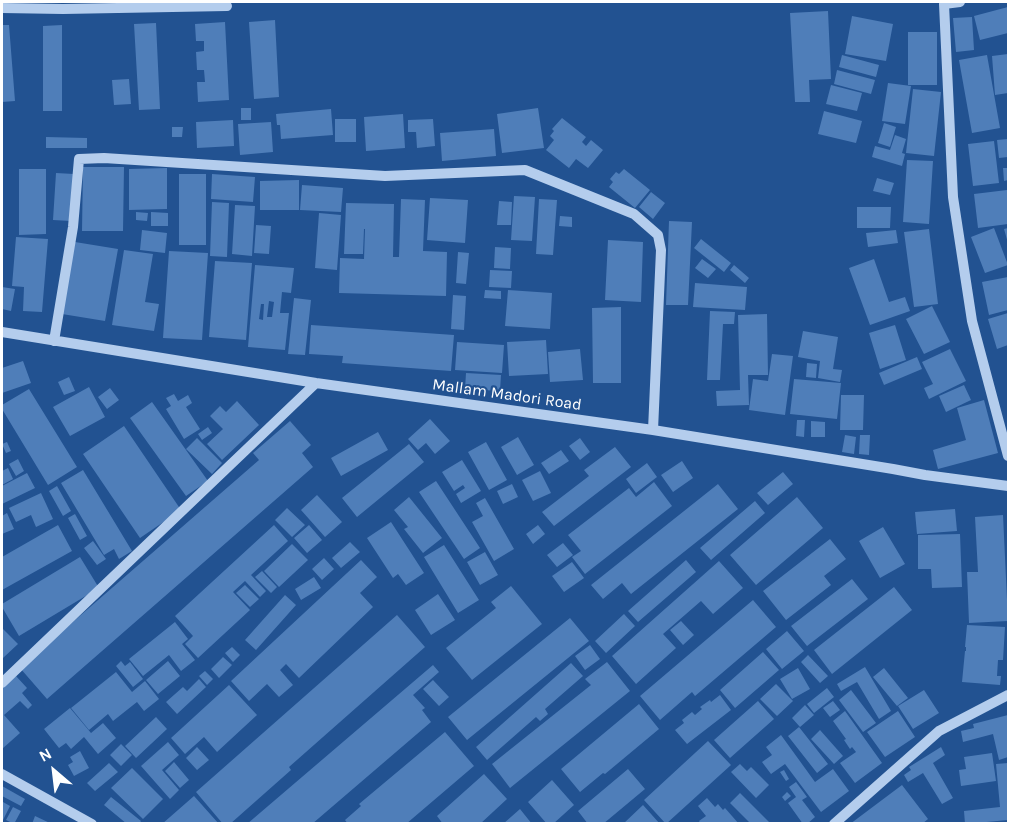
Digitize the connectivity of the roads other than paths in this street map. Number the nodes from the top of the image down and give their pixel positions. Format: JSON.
{"nodes":[{"id":1,"x":960,"y":2,"type":"edge"},
{"id":2,"x":227,"y":6,"type":"dead end"},
{"id":3,"x":2,"y":8,"type":"edge"},
{"id":4,"x":2,"y":332,"type":"edge"},
{"id":5,"x":54,"y":341,"type":"junction"},
{"id":6,"x":316,"y":383,"type":"junction"},
{"id":7,"x":653,"y":430,"type":"junction"},
{"id":8,"x":1008,"y":456,"type":"edge"},
{"id":9,"x":1008,"y":486,"type":"edge"},
{"id":10,"x":2,"y":683,"type":"edge"},
{"id":11,"x":1008,"y":695,"type":"edge"},
{"id":12,"x":2,"y":774,"type":"edge"},
{"id":13,"x":92,"y":824,"type":"edge"},
{"id":14,"x":834,"y":824,"type":"edge"}],
"edges":[{"from":1,"to":8,"type":"street"},
{"from":2,"to":3,"type":"street"},
{"from":4,"to":5,"type":"street","name":"Mallam Madori Road"},
{"from":5,"to":6,"type":"street","name":"Mallam Madori Road"},
{"from":5,"to":7,"type":"street"},
{"from":6,"to":7,"type":"street","name":"Mallam Madori Road"},
{"from":6,"to":10,"type":"street"},
{"from":7,"to":9,"type":"street","name":"Mallam Madori Road"},
{"from":11,"to":14,"type":"street"},
{"from":12,"to":13,"type":"street"}]}
